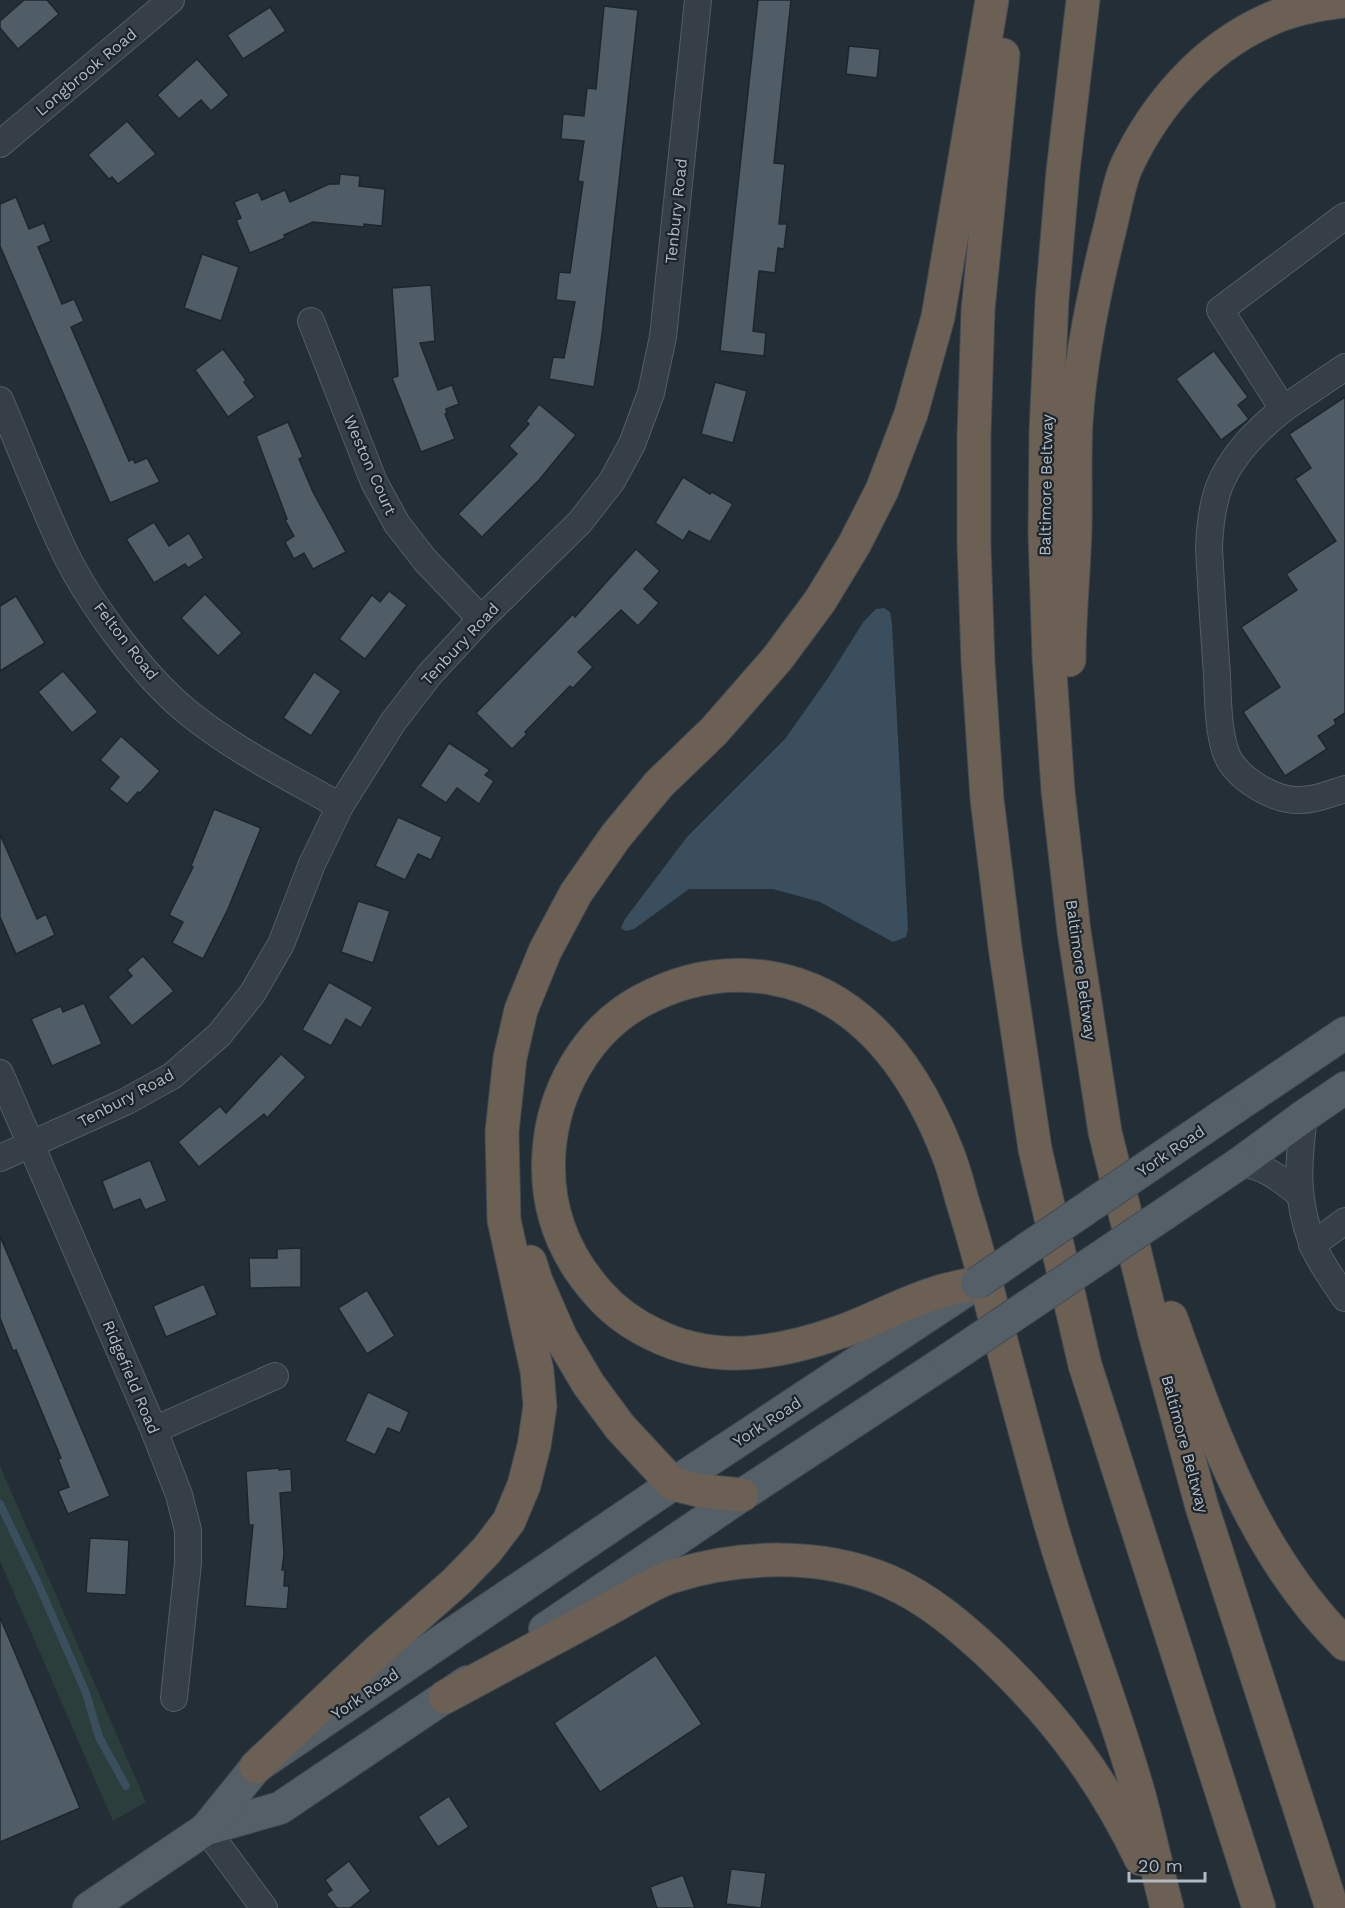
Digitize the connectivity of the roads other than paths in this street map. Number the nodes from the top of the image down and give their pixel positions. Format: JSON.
{"nodes":[{"id":1,"x":171,"y":0,"type":"edge"},
{"id":2,"x":698,"y":0,"type":"edge"},
{"id":3,"x":993,"y":0,"type":"edge"},
{"id":4,"x":1009,"y":0,"type":"edge"},
{"id":5,"x":1083,"y":0,"type":"edge"},
{"id":6,"x":1345,"y":1,"type":"edge"},
{"id":7,"x":0,"y":144,"type":"edge"},
{"id":8,"x":1345,"y":216,"type":"edge"},
{"id":9,"x":311,"y":321,"type":"dead end"},
{"id":10,"x":1345,"y":367,"type":"edge"},
{"id":11,"x":0,"y":400,"type":"edge"},
{"id":12,"x":1283,"y":409,"type":"junction"},
{"id":13,"x":481,"y":619,"type":"junction"},
{"id":14,"x":1345,"y":789,"type":"edge"},
{"id":15,"x":340,"y":806,"type":"junction"},
{"id":16,"x":1074,"y":931,"type":"junction"},
{"id":17,"x":1345,"y":1033,"type":"edge"},
{"id":18,"x":0,"y":1073,"type":"edge"},
{"id":19,"x":1345,"y":1088,"type":"edge"},
{"id":20,"x":1304,"y":1116,"type":"junction"},
{"id":21,"x":502,"y":1132,"type":"junction"},
{"id":22,"x":1105,"y":1132,"type":"junction"},
{"id":23,"x":30,"y":1146,"type":"junction"},
{"id":24,"x":0,"y":1158,"type":"edge"},
{"id":25,"x":1240,"y":1163,"type":"junction"},
{"id":26,"x":1299,"y":1194,"type":"junction"},
{"id":27,"x":1345,"y":1221,"type":"edge"},
{"id":28,"x":1312,"y":1245,"type":"junction"},
{"id":29,"x":977,"y":1283,"type":"joint"},
{"id":30,"x":1342,"y":1287,"type":"edge"},
{"id":31,"x":937,"y":1301,"type":"junction"},
{"id":32,"x":275,"y":1376,"type":"dead end"},
{"id":33,"x":154,"y":1430,"type":"junction"},
{"id":34,"x":673,"y":1484,"type":"junction"},
{"id":35,"x":742,"y":1495,"type":"junction"},
{"id":36,"x":1345,"y":1644,"type":"edge"},
{"id":37,"x":445,"y":1697,"type":"junction"},
{"id":38,"x":174,"y":1698,"type":"dead end"},
{"id":39,"x":256,"y":1767,"type":"junction"},
{"id":40,"x":206,"y":1829,"type":"junction"},
{"id":41,"x":89,"y":1908,"type":"edge"},
{"id":42,"x":264,"y":1908,"type":"edge"},
{"id":43,"x":1166,"y":1908,"type":"edge"},
{"id":44,"x":1259,"y":1908,"type":"edge"},
{"id":45,"x":1332,"y":1908,"type":"edge"}],
"edges":[{"from":1,"to":7,"type":"street","name":"Longbrook Road"},
{"from":2,"to":13,"type":"street","name":"Tenbury Road"},
{"from":3,"to":21,"type":"highway"},
{"from":4,"to":44,"type":"highway"},
{"from":5,"to":16,"type":"highway","name":"Baltimore Beltway"},
{"from":6,"to":16,"type":"highway"},
{"from":8,"to":12,"type":"street"},
{"from":9,"to":13,"type":"street","name":"Weston Court"},
{"from":10,"to":12,"type":"street"},
{"from":11,"to":15,"type":"street","name":"Felton Road"},
{"from":12,"to":14,"type":"street"},
{"from":13,"to":15,"type":"street","name":"Tenbury Road"},
{"from":15,"to":23,"type":"street","name":"Tenbury Road"},
{"from":16,"to":22,"type":"highway","name":"Baltimore Beltway"},
{"from":17,"to":29,"type":"main road","name":"York Road","bridge":true},
{"from":18,"to":23,"type":"street","name":"Ridgefield Road"},
{"from":19,"to":20,"type":"main road","name":"York Road"},
{"from":20,"to":25,"type":"main road","name":"York Road"},
{"from":20,"to":26,"type":"street"},
{"from":21,"to":34,"type":"highway"},
{"from":21,"to":39,"type":"highway"},
{"from":22,"to":36,"type":"highway"},
{"from":22,"to":45,"type":"highway","name":"Baltimore Beltway"},
{"from":23,"to":24,"type":"street","name":"Tenbury Road"},
{"from":23,"to":33,"type":"street","name":"Ridgefield Road"},
{"from":25,"to":26,"type":"street"},
{"from":25,"to":35,"type":"main road","name":"York Road","bridge":true},
{"from":26,"to":28,"type":"street"},
{"from":27,"to":28,"type":"street"},
{"from":28,"to":30,"type":"street"},
{"from":29,"to":31,"type":"highway"},
{"from":31,"to":34,"type":"main road","name":"York Road"},
{"from":31,"to":43,"type":"highway"},
{"from":32,"to":33,"type":"street"},
{"from":33,"to":38,"type":"street","name":"Ridgefield Road"},
{"from":34,"to":35,"type":"highway"},
{"from":34,"to":39,"type":"main road","name":"York Road"},
{"from":35,"to":37,"type":"main road","name":"York Road"},
{"from":37,"to":40,"type":"main road","name":"York Road"},
{"from":37,"to":43,"type":"highway"},
{"from":39,"to":40,"type":"main road","name":"York Road"},
{"from":40,"to":41,"type":"main road","name":"York Road"},
{"from":40,"to":42,"type":"street"}]}
